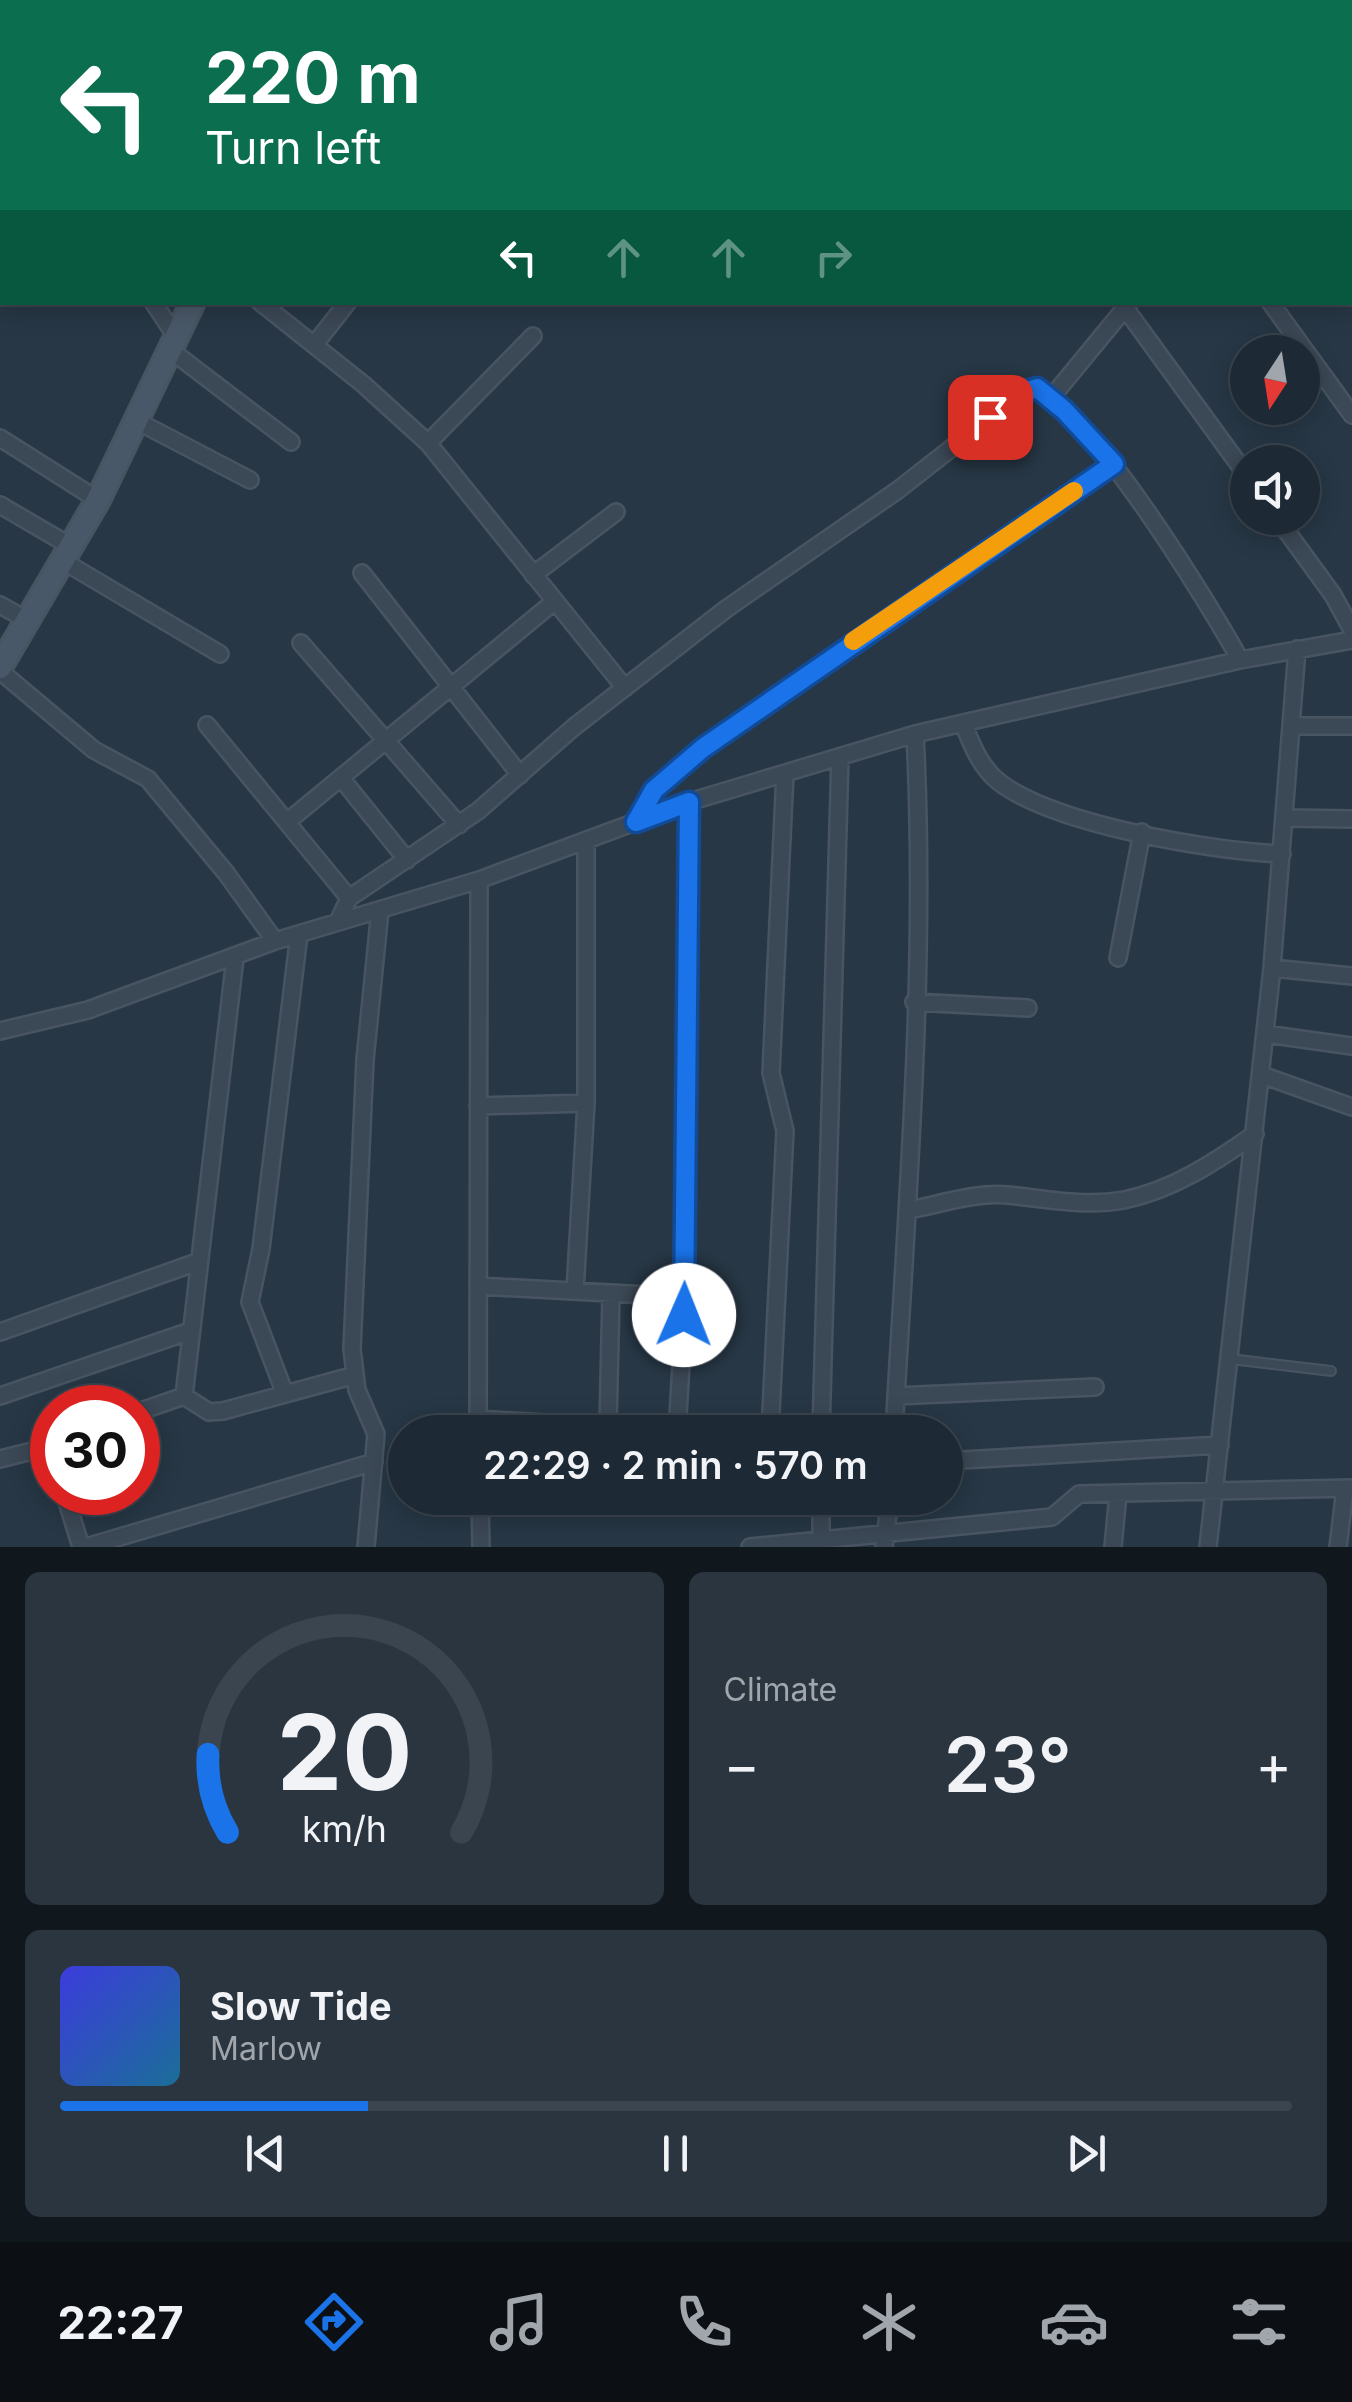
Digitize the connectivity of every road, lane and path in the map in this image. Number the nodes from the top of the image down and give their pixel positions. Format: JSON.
{"nodes":[{"id":1,"x":154,"y":305,"type":"edge"},
{"id":2,"x":191,"y":305,"type":"edge"},
{"id":3,"x":264,"y":305,"type":"edge"},
{"id":4,"x":346,"y":305,"type":"edge"},
{"id":5,"x":1128,"y":305,"type":"edge"},
{"id":6,"x":1272,"y":305,"type":"edge"},
{"id":7,"x":532,"y":336,"type":"dead end"},
{"id":8,"x":172,"y":342,"type":"junction"},
{"id":9,"x":314,"y":345,"type":"junction"},
{"id":10,"x":1051,"y":398,"type":"junction"},
{"id":11,"x":1352,"y":415,"type":"edge"},
{"id":12,"x":137,"y":421,"type":"junction"},
{"id":13,"x":0,"y":438,"type":"edge"},
{"id":14,"x":291,"y":442,"type":"dead end"},
{"id":15,"x":428,"y":443,"type":"junction"},
{"id":16,"x":1230,"y":451,"type":"edge"},
{"id":17,"x":1114,"y":464,"type":"junction"},
{"id":18,"x":250,"y":480,"type":"dead end"},
{"id":19,"x":98,"y":500,"type":"junction"},
{"id":20,"x":0,"y":505,"type":"edge"},
{"id":21,"x":616,"y":512,"type":"dead end"},
{"id":22,"x":1290,"y":535,"type":"edge"},
{"id":23,"x":68,"y":554,"type":"junction"},
{"id":24,"x":362,"y":573,"type":"dead end"},
{"id":25,"x":533,"y":575,"type":"junction"},
{"id":26,"x":556,"y":602,"type":"junction"},
{"id":27,"x":0,"y":605,"type":"edge"},
{"id":28,"x":27,"y":620,"type":"junction"},
{"id":29,"x":1352,"y":630,"type":"edge"},
{"id":30,"x":1352,"y":640,"type":"edge"},
{"id":31,"x":301,"y":643,"type":"dead end"},
{"id":32,"x":1297,"y":649,"type":"junction"},
{"id":33,"x":220,"y":654,"type":"dead end"},
{"id":34,"x":1240,"y":660,"type":"junction"},
{"id":35,"x":0,"y":669,"type":"edge"},
{"id":36,"x":452,"y":686,"type":"junction"},
{"id":37,"x":625,"y":688,"type":"junction"},
{"id":38,"x":962,"y":723,"type":"junction"},
{"id":39,"x":206,"y":725,"type":"dead end"},
{"id":40,"x":1293,"y":726,"type":"junction"},
{"id":41,"x":1352,"y":726,"type":"edge"},
{"id":42,"x":914,"y":734,"type":"junction"},
{"id":43,"x":386,"y":740,"type":"junction"},
{"id":44,"x":840,"y":757,"type":"junction"},
{"id":45,"x":785,"y":773,"type":"junction"},
{"id":46,"x":520,"y":775,"type":"junction"},
{"id":47,"x":340,"y":778,"type":"junction"},
{"id":48,"x":689,"y":802,"type":"junction"},
{"id":49,"x":1285,"y":818,"type":"junction"},
{"id":50,"x":1352,"y":819,"type":"edge"},
{"id":51,"x":287,"y":822,"type":"junction"},
{"id":52,"x":636,"y":822,"type":"junction"},
{"id":53,"x":459,"y":825,"type":"junction"},
{"id":54,"x":1142,"y":832,"type":"junction"},
{"id":55,"x":586,"y":840,"type":"junction"},
{"id":56,"x":1282,"y":854,"type":"junction"},
{"id":57,"x":406,"y":860,"type":"junction"},
{"id":58,"x":479,"y":880,"type":"junction"},
{"id":59,"x":349,"y":898,"type":"junction"},
{"id":60,"x":380,"y":910,"type":"junction"},
{"id":61,"x":338,"y":922,"type":"junction"},
{"id":62,"x":298,"y":934,"type":"junction"},
{"id":63,"x":276,"y":942,"type":"junction"},
{"id":64,"x":235,"y":958,"type":"junction"},
{"id":65,"x":1118,"y":958,"type":"dead end"},
{"id":66,"x":1272,"y":968,"type":"junction"},
{"id":67,"x":1352,"y":976,"type":"edge"},
{"id":68,"x":914,"y":1002,"type":"junction"},
{"id":69,"x":1028,"y":1008,"type":"dead end"},
{"id":70,"x":0,"y":1031,"type":"edge"},
{"id":71,"x":1266,"y":1034,"type":"junction"},
{"id":72,"x":1352,"y":1046,"type":"edge"},
{"id":73,"x":1262,"y":1076,"type":"junction"},
{"id":74,"x":586,"y":1103,"type":"junction"},
{"id":75,"x":478,"y":1106,"type":"junction"},
{"id":76,"x":1352,"y":1108,"type":"edge"},
{"id":77,"x":1255,"y":1134,"type":"junction"},
{"id":78,"x":909,"y":1210,"type":"junction"},
{"id":79,"x":197,"y":1262,"type":"junction"},
{"id":80,"x":478,"y":1286,"type":"junction"},
{"id":81,"x":575,"y":1291,"type":"junction"},
{"id":82,"x":611,"y":1293,"type":"junction"},
{"id":83,"x":684,"y":1297,"type":"junction"},
{"id":84,"x":0,"y":1332,"type":"edge"},
{"id":85,"x":190,"y":1332,"type":"junction"},
{"id":86,"x":1230,"y":1360,"type":"junction"},
{"id":87,"x":1331,"y":1371,"type":"dead end"},
{"id":88,"x":355,"y":1375,"type":"junction"},
{"id":89,"x":1095,"y":1388,"type":"dead end"},
{"id":90,"x":285,"y":1394,"type":"junction"},
{"id":91,"x":0,"y":1396,"type":"edge"},
{"id":92,"x":184,"y":1396,"type":"junction"},
{"id":93,"x":896,"y":1396,"type":"junction"},
{"id":94,"x":160,"y":1404,"type":"edge"},
{"id":95,"x":478,"y":1415,"type":"edge"},
{"id":96,"x":608,"y":1415,"type":"edge"},
{"id":97,"x":682,"y":1415,"type":"edge"},
{"id":98,"x":771,"y":1415,"type":"edge"},
{"id":99,"x":822,"y":1415,"type":"edge"},
{"id":100,"x":895,"y":1415,"type":"edge"},
{"id":101,"x":1220,"y":1445,"type":"junction"},
{"id":102,"x":30,"y":1454,"type":"edge"},
{"id":103,"x":0,"y":1459,"type":"edge"},
{"id":104,"x":963,"y":1460,"type":"edge"},
{"id":105,"x":374,"y":1462,"type":"junction"},
{"id":106,"x":1349,"y":1488,"type":"edge"},
{"id":107,"x":1214,"y":1493,"type":"junction"},
{"id":108,"x":1118,"y":1494,"type":"junction"},
{"id":109,"x":72,"y":1515,"type":"edge"},
{"id":110,"x":480,"y":1515,"type":"edge"},
{"id":111,"x":821,"y":1515,"type":"edge"},
{"id":112,"x":888,"y":1515,"type":"edge"},
{"id":113,"x":821,"y":1541,"type":"junction"},
{"id":114,"x":886,"y":1541,"type":"edge"},
{"id":115,"x":84,"y":1547,"type":"edge"},
{"id":116,"x":366,"y":1547,"type":"edge"},
{"id":117,"x":481,"y":1547,"type":"edge"},
{"id":118,"x":750,"y":1547,"type":"edge"},
{"id":119,"x":1113,"y":1547,"type":"edge"},
{"id":120,"x":1208,"y":1547,"type":"edge"},
{"id":121,"x":1338,"y":1547,"type":"edge"}],
"edges":[{"from":1,"to":8,"type":"street"},
{"from":2,"to":8,"type":"street"},
{"from":3,"to":9,"type":"street"},
{"from":4,"to":9,"type":"street"},
{"from":5,"to":10,"type":"street"},
{"from":5,"to":16,"type":"street"},
{"from":6,"to":11,"type":"street"},
{"from":7,"to":15,"type":"street"},
{"from":8,"to":12,"type":"street"},
{"from":8,"to":14,"type":"street"},
{"from":9,"to":15,"type":"street"},
{"from":10,"to":17,"type":"street"},
{"from":10,"to":37,"type":"street"},
{"from":12,"to":18,"type":"street"},
{"from":12,"to":19,"type":"street"},
{"from":13,"to":19,"type":"street"},
{"from":15,"to":25,"type":"street"},
{"from":17,"to":34,"type":"street"},
{"from":17,"to":52,"type":"street"},
{"from":19,"to":23,"type":"street"},
{"from":20,"to":23,"type":"street"},
{"from":21,"to":25,"type":"street"},
{"from":22,"to":29,"type":"street"},
{"from":23,"to":28,"type":"street"},
{"from":23,"to":33,"type":"street"},
{"from":24,"to":36,"type":"street"},
{"from":25,"to":26,"type":"street"},
{"from":26,"to":36,"type":"street"},
{"from":26,"to":37,"type":"street"},
{"from":27,"to":28,"type":"street"},
{"from":28,"to":35,"type":"street"},
{"from":30,"to":32,"type":"street"},
{"from":31,"to":43,"type":"street"},
{"from":32,"to":34,"type":"street"},
{"from":32,"to":40,"type":"street"},
{"from":34,"to":38,"type":"street"},
{"from":35,"to":63,"type":"street"},
{"from":36,"to":43,"type":"street"},
{"from":36,"to":46,"type":"street"},
{"from":37,"to":46,"type":"street"},
{"from":38,"to":42,"type":"street"},
{"from":38,"to":54,"type":"street"},
{"from":39,"to":51,"type":"street"},
{"from":40,"to":41,"type":"street"},
{"from":40,"to":49,"type":"street"},
{"from":42,"to":44,"type":"street"},
{"from":42,"to":68,"type":"street"},
{"from":43,"to":47,"type":"street"},
{"from":43,"to":53,"type":"street"},
{"from":44,"to":45,"type":"street"},
{"from":44,"to":99,"type":"street"},
{"from":45,"to":48,"type":"street"},
{"from":45,"to":98,"type":"street"},
{"from":46,"to":53,"type":"street"},
{"from":47,"to":51,"type":"street"},
{"from":47,"to":57,"type":"street"},
{"from":48,"to":52,"type":"street"},
{"from":48,"to":83,"type":"street"},
{"from":49,"to":50,"type":"street"},
{"from":49,"to":56,"type":"street"},
{"from":51,"to":59,"type":"street"},
{"from":52,"to":55,"type":"street"},
{"from":53,"to":57,"type":"street"},
{"from":54,"to":56,"type":"street"},
{"from":54,"to":65,"type":"street"},
{"from":55,"to":58,"type":"street"},
{"from":55,"to":74,"type":"street"},
{"from":56,"to":66,"type":"street"},
{"from":57,"to":59,"type":"street"},
{"from":58,"to":60,"type":"street"},
{"from":58,"to":75,"type":"street"},
{"from":59,"to":61,"type":"street"},
{"from":60,"to":61,"type":"street"},
{"from":60,"to":88,"type":"street"},
{"from":61,"to":62,"type":"street"},
{"from":62,"to":63,"type":"street"},
{"from":62,"to":90,"type":"street"},
{"from":63,"to":64,"type":"street"},
{"from":64,"to":70,"type":"street"},
{"from":64,"to":79,"type":"street"},
{"from":66,"to":67,"type":"street"},
{"from":66,"to":71,"type":"street"},
{"from":68,"to":69,"type":"street"},
{"from":68,"to":78,"type":"street"},
{"from":71,"to":72,"type":"street"},
{"from":71,"to":73,"type":"street"},
{"from":73,"to":76,"type":"street"},
{"from":73,"to":77,"type":"street"},
{"from":74,"to":75,"type":"street"},
{"from":74,"to":81,"type":"street"},
{"from":75,"to":80,"type":"street"},
{"from":77,"to":78,"type":"street"},
{"from":77,"to":86,"type":"street"},
{"from":78,"to":93,"type":"street"},
{"from":79,"to":84,"type":"street"},
{"from":79,"to":85,"type":"street"},
{"from":80,"to":81,"type":"street"},
{"from":80,"to":95,"type":"street"},
{"from":81,"to":82,"type":"street"},
{"from":82,"to":83,"type":"street"},
{"from":82,"to":96,"type":"street"},
{"from":83,"to":97,"type":"street"},
{"from":85,"to":91,"type":"street"},
{"from":85,"to":92,"type":"street"},
{"from":86,"to":87,"type":"lane"},
{"from":86,"to":101,"type":"street"},
{"from":88,"to":90,"type":"street"},
{"from":88,"to":105,"type":"street"},
{"from":89,"to":93,"type":"street"},
{"from":90,"to":92,"type":"street"},
{"from":92,"to":94,"type":"street"},
{"from":93,"to":100,"type":"street"},
{"from":101,"to":104,"type":"street"},
{"from":101,"to":107,"type":"street"},
{"from":102,"to":103,"type":"street"},
{"from":105,"to":115,"type":"street"},
{"from":105,"to":116,"type":"street"},
{"from":106,"to":107,"type":"street"},
{"from":106,"to":121,"type":"street"},
{"from":107,"to":108,"type":"street"},
{"from":107,"to":120,"type":"street"},
{"from":108,"to":114,"type":"street"},
{"from":108,"to":119,"type":"street"},
{"from":109,"to":115,"type":"street"},
{"from":110,"to":117,"type":"street"},
{"from":111,"to":113,"type":"street"},
{"from":112,"to":114,"type":"street"},
{"from":113,"to":114,"type":"street"},
{"from":113,"to":118,"type":"street"}]}
